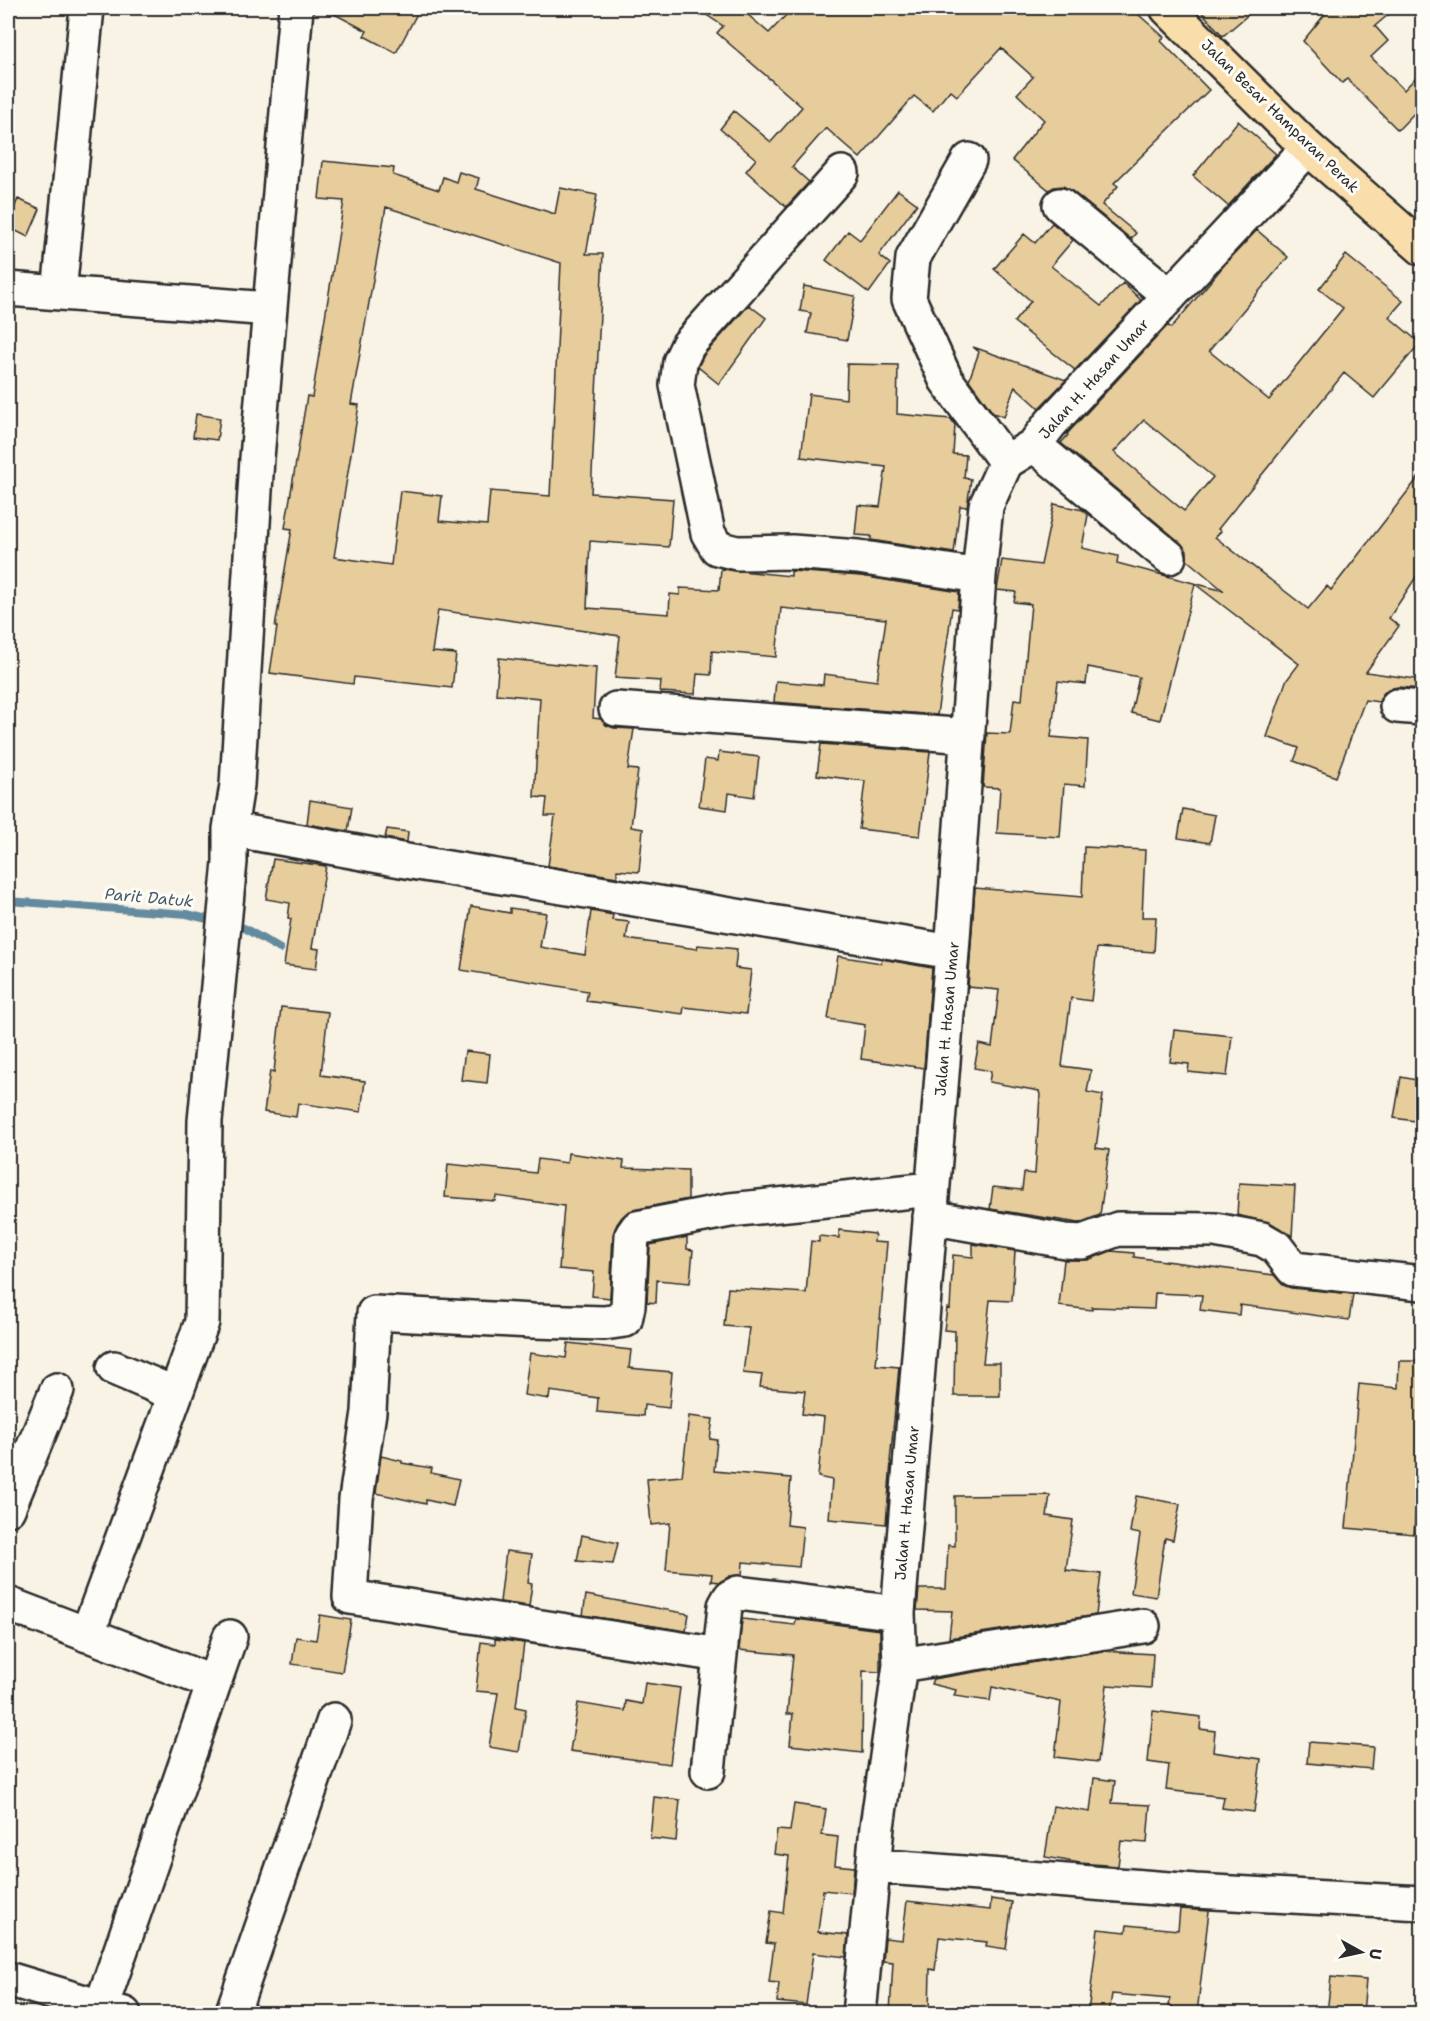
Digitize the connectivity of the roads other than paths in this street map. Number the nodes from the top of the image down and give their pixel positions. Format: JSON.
{"nodes":[{"id":1,"x":87,"y":8,"type":"edge"},
{"id":2,"x":296,"y":8,"type":"edge"},
{"id":3,"x":1167,"y":8,"type":"edge"},
{"id":4,"x":1308,"y":148,"type":"junction"},
{"id":5,"x":969,"y":160,"type":"dead end"},
{"id":6,"x":842,"y":173,"type":"dead end"},
{"id":7,"x":1060,"y":205,"type":"dead end"},
{"id":8,"x":1422,"y":248,"type":"edge"},
{"id":9,"x":8,"y":289,"type":"edge"},
{"id":10,"x":59,"y":293,"type":"junction"},
{"id":11,"x":1170,"y":296,"type":"junction"},
{"id":12,"x":270,"y":309,"type":"junction"},
{"id":13,"x":1034,"y":446,"type":"junction"},
{"id":14,"x":1006,"y":462,"type":"junction"},
{"id":15,"x":1169,"y":557,"type":"dead end"},
{"id":16,"x":979,"y":576,"type":"junction"},
{"id":17,"x":616,"y":709,"type":"dead end"},
{"id":18,"x":968,"y":736,"type":"junction"},
{"id":19,"x":230,"y":829,"type":"junction"},
{"id":20,"x":952,"y":952,"type":"junction"},
{"id":21,"x":931,"y":1203,"type":"junction"},
{"id":22,"x":1422,"y":1283,"type":"edge"},
{"id":23,"x":114,"y":1368,"type":"dead end"},
{"id":24,"x":57,"y":1390,"type":"dead end"},
{"id":25,"x":175,"y":1394,"type":"junction"},
{"id":26,"x":14,"y":1477,"type":"edge"},
{"id":27,"x":8,"y":1509,"type":"edge"},
{"id":28,"x":8,"y":1604,"type":"edge"},
{"id":29,"x":898,"y":1613,"type":"junction"},
{"id":30,"x":1143,"y":1626,"type":"dead end"},
{"id":31,"x":87,"y":1635,"type":"junction"},
{"id":32,"x":230,"y":1637,"type":"dead end"},
{"id":33,"x":720,"y":1655,"type":"junction"},
{"id":34,"x":900,"y":1665,"type":"junction"},
{"id":35,"x":214,"y":1683,"type":"junction"},
{"id":36,"x":334,"y":1720,"type":"dead end"},
{"id":37,"x":708,"y":1771,"type":"dead end"},
{"id":38,"x":874,"y":1866,"type":"junction"},
{"id":39,"x":1422,"y":1903,"type":"edge"},
{"id":40,"x":8,"y":1979,"type":"edge"},
{"id":41,"x":113,"y":2010,"type":"edge"},
{"id":42,"x":232,"y":2013,"type":"edge"},
{"id":43,"x":859,"y":2013,"type":"edge"}],
"edges":[{"from":1,"to":10,"type":"street"},
{"from":2,"to":12,"type":"street"},
{"from":3,"to":4,"type":"main road","name":"Jalan Besar Hamparan Perak"},
{"from":4,"to":8,"type":"main road","name":"Jalan Besar Hamparan Perak"},
{"from":4,"to":11,"type":"street","name":"Jalan H. Hasan Umar"},
{"from":5,"to":14,"type":"street"},
{"from":6,"to":16,"type":"street"},
{"from":7,"to":11,"type":"street"},
{"from":9,"to":10,"type":"street"},
{"from":10,"to":12,"type":"street"},
{"from":11,"to":13,"type":"street","name":"Jalan H. Hasan Umar"},
{"from":12,"to":19,"type":"street"},
{"from":13,"to":14,"type":"street","name":"Jalan H. Hasan Umar"},
{"from":13,"to":15,"type":"street"},
{"from":14,"to":16,"type":"street","name":"Jalan H. Hasan Umar"},
{"from":16,"to":18,"type":"street","name":"Jalan H. Hasan Umar"},
{"from":17,"to":18,"type":"street"},
{"from":18,"to":20,"type":"street","name":"Jalan H. Hasan Umar"},
{"from":19,"to":20,"type":"street"},
{"from":19,"to":25,"type":"street"},
{"from":20,"to":21,"type":"street","name":"Jalan H. Hasan Umar"},
{"from":21,"to":22,"type":"street"},
{"from":21,"to":29,"type":"street","name":"Jalan H. Hasan Umar"},
{"from":21,"to":33,"type":"street"},
{"from":23,"to":25,"type":"street"},
{"from":24,"to":26,"type":"street"},
{"from":25,"to":31,"type":"street"},
{"from":26,"to":27,"type":"street"},
{"from":28,"to":31,"type":"street"},
{"from":29,"to":33,"type":"street"},
{"from":29,"to":34,"type":"street","name":"Jalan H. Hasan Umar"},
{"from":30,"to":34,"type":"street"},
{"from":31,"to":35,"type":"street"},
{"from":32,"to":35,"type":"street"},
{"from":33,"to":37,"type":"street"},
{"from":34,"to":38,"type":"street","name":"Jalan H. Hasan Umar"},
{"from":35,"to":41,"type":"street"},
{"from":36,"to":42,"type":"street"},
{"from":38,"to":39,"type":"street"},
{"from":38,"to":43,"type":"street","name":"Jalan H. Hasan Umar"},
{"from":40,"to":41,"type":"street"}]}
